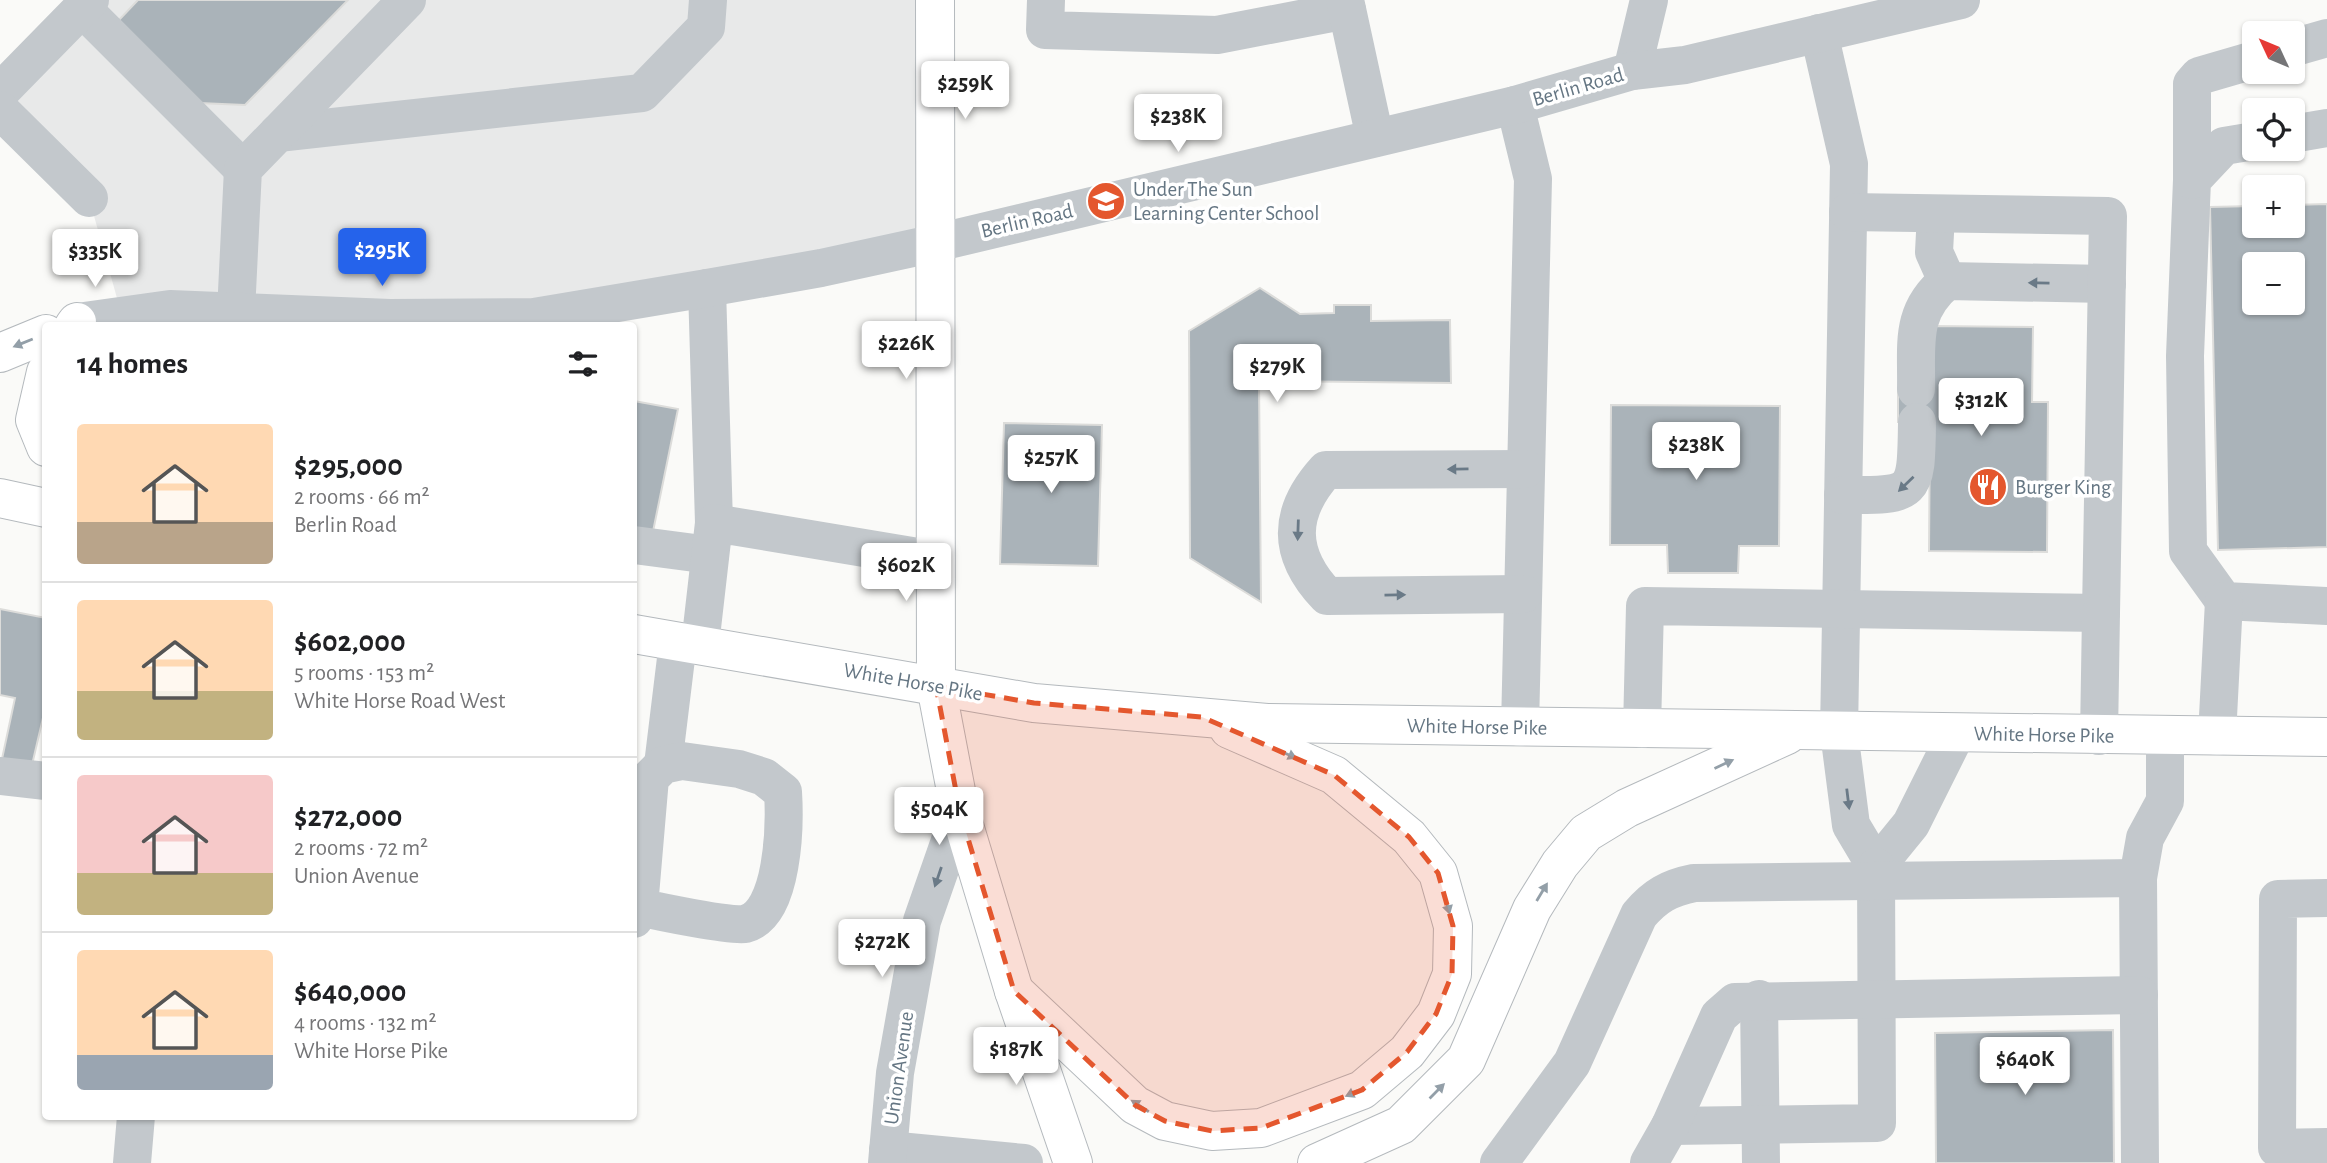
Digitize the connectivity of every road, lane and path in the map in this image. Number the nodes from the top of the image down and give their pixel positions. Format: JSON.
{"nodes":[{"id":1,"x":407,"y":0,"type":"edge"},
{"id":2,"x":708,"y":0,"type":"edge"},
{"id":3,"x":935,"y":0,"type":"edge"},
{"id":4,"x":1046,"y":0,"type":"edge"},
{"id":5,"x":1649,"y":0,"type":"edge"},
{"id":6,"x":1962,"y":0,"type":"edge"},
{"id":7,"x":86,"y":4,"type":"edge"},
{"id":8,"x":1346,"y":5,"type":"edge"},
{"id":9,"x":1819,"y":33,"type":"junction"},
{"id":10,"x":2327,"y":38,"type":"edge"},
{"id":11,"x":2305,"y":44,"type":"edge"},
{"id":12,"x":2242,"y":63,"type":"edge"},
{"id":13,"x":1632,"y":71,"type":"junction"},
{"id":14,"x":0,"y":92,"type":"edge"},
{"id":15,"x":1516,"y":105,"type":"junction"},
{"id":16,"x":0,"y":110,"type":"edge"},
{"id":17,"x":2327,"y":128,"type":"edge"},
{"id":18,"x":2305,"y":132,"type":"edge"},
{"id":19,"x":278,"y":133,"type":"junction"},
{"id":20,"x":1375,"y":138,"type":"junction"},
{"id":21,"x":2242,"y":143,"type":"edge"},
{"id":22,"x":243,"y":169,"type":"junction"},
{"id":23,"x":2192,"y":180,"type":"junction"},
{"id":24,"x":89,"y":198,"type":"dead end"},
{"id":25,"x":1848,"y":212,"type":"junction"},
{"id":26,"x":1936,"y":214,"type":"junction"},
{"id":27,"x":936,"y":243,"type":"junction"},
{"id":28,"x":1947,"y":281,"type":"junction"},
{"id":29,"x":2107,"y":284,"type":"junction"},
{"id":30,"x":707,"y":288,"type":"junction"},
{"id":31,"x":236,"y":312,"type":"junction"},
{"id":32,"x":498,"y":321,"type":"edge"},
{"id":33,"x":95,"y":322,"type":"edge"},
{"id":34,"x":42,"y":336,"type":"edge"},
{"id":35,"x":0,"y":353,"type":"edge"},
{"id":36,"x":42,"y":379,"type":"edge"},
{"id":37,"x":42,"y":437,"type":"edge"},
{"id":38,"x":1526,"y":469,"type":"junction"},
{"id":39,"x":1843,"y":495,"type":"junction"},
{"id":40,"x":0,"y":498,"type":"edge"},
{"id":41,"x":42,"y":507,"type":"edge"},
{"id":42,"x":712,"y":539,"type":"junction"},
{"id":43,"x":637,"y":545,"type":"edge"},
{"id":44,"x":936,"y":560,"type":"junction"},
{"id":45,"x":1523,"y":594,"type":"junction"},
{"id":46,"x":2224,"y":601,"type":"junction"},
{"id":47,"x":2327,"y":606,"type":"edge"},
{"id":48,"x":1841,"y":609,"type":"junction"},
{"id":49,"x":2101,"y":613,"type":"junction"},
{"id":50,"x":637,"y":635,"type":"edge"},
{"id":51,"x":689,"y":644,"type":"junction"},
{"id":52,"x":936,"y":686,"type":"junction"},
{"id":53,"x":1202,"y":717,"type":"junction"},
{"id":54,"x":1520,"y":727,"type":"junction"},
{"id":55,"x":1642,"y":729,"type":"junction"},
{"id":56,"x":1794,"y":731,"type":"junction"},
{"id":57,"x":1839,"y":732,"type":"junction"},
{"id":58,"x":1956,"y":734,"type":"junction"},
{"id":59,"x":2099,"y":736,"type":"junction"},
{"id":60,"x":2165,"y":736,"type":"junction"},
{"id":61,"x":2217,"y":736,"type":"junction"},
{"id":62,"x":2327,"y":737,"type":"edge"},
{"id":63,"x":663,"y":765,"type":"junction"},
{"id":64,"x":0,"y":776,"type":"edge"},
{"id":65,"x":42,"y":781,"type":"edge"},
{"id":66,"x":960,"y":812,"type":"junction"},
{"id":67,"x":1876,"y":874,"type":"junction"},
{"id":68,"x":2138,"y":878,"type":"junction"},
{"id":69,"x":2327,"y":898,"type":"edge"},
{"id":70,"x":637,"y":903,"type":"edge"},
{"id":71,"x":637,"y":913,"type":"edge"},
{"id":72,"x":1014,"y":991,"type":"junction"},
{"id":73,"x":2139,"y":995,"type":"junction"},
{"id":74,"x":1877,"y":998,"type":"junction"},
{"id":75,"x":1759,"y":999,"type":"junction"},
{"id":76,"x":136,"y":1120,"type":"edge"},
{"id":77,"x":1761,"y":1124,"type":"junction"},
{"id":78,"x":1670,"y":1126,"type":"junction"},
{"id":79,"x":2327,"y":1147,"type":"edge"},
{"id":80,"x":887,"y":1157,"type":"edge"},
{"id":81,"x":132,"y":1163,"type":"edge"},
{"id":82,"x":1024,"y":1163,"type":"edge"},
{"id":83,"x":1073,"y":1163,"type":"edge"},
{"id":84,"x":1317,"y":1163,"type":"edge"},
{"id":85,"x":1499,"y":1163,"type":"edge"},
{"id":86,"x":1649,"y":1163,"type":"edge"},
{"id":87,"x":1761,"y":1163,"type":"edge"},
{"id":88,"x":2140,"y":1163,"type":"edge"}],
"edges":[{"from":1,"to":19,"type":"street"},
{"from":2,"to":19,"type":"street"},
{"from":3,"to":27,"type":"main road"},
{"from":4,"to":8,"type":"street"},
{"from":5,"to":13,"type":"street"},
{"from":6,"to":9,"type":"street","name":"Berlin Road"},
{"from":7,"to":14,"type":"street"},
{"from":7,"to":22,"type":"street"},
{"from":8,"to":20,"type":"street"},
{"from":9,"to":13,"type":"street","name":"Berlin Road"},
{"from":9,"to":25,"type":"street"},
{"from":10,"to":11,"type":"street"},
{"from":12,"to":23,"type":"street"},
{"from":13,"to":15,"type":"street","name":"Berlin Road"},
{"from":15,"to":20,"type":"street","name":"Berlin Road"},
{"from":15,"to":38,"type":"street"},
{"from":16,"to":24,"type":"street"},
{"from":17,"to":18,"type":"street"},
{"from":19,"to":22,"type":"street"},
{"from":20,"to":27,"type":"street","name":"Berlin Road"},
{"from":21,"to":23,"type":"street"},
{"from":22,"to":31,"type":"street"},
{"from":23,"to":46,"type":"street"},
{"from":25,"to":26,"type":"street"},
{"from":25,"to":39,"type":"street"},
{"from":26,"to":28,"type":"street"},
{"from":26,"to":29,"type":"street"},
{"from":27,"to":30,"type":"street","name":"Berlin Road"},
{"from":27,"to":44,"type":"main road"},
{"from":29,"to":28,"type":"street","one_way":true},
{"from":28,"to":39,"type":"street","one_way":true},
{"from":29,"to":49,"type":"street"},
{"from":30,"to":32,"type":"street","name":"Berlin Road"},
{"from":30,"to":42,"type":"street"},
{"from":31,"to":32,"type":"street","name":"Berlin Road"},
{"from":31,"to":33,"type":"street","name":"Berlin Road"},
{"from":34,"to":35,"type":"main road","one_way":true},
{"from":36,"to":37,"type":"main road"},
{"from":38,"to":45,"type":"street"},
{"from":38,"to":45,"type":"street","one_way":true},
{"from":39,"to":48,"type":"street"},
{"from":40,"to":41,"type":"main road"},
{"from":42,"to":43,"type":"street"},
{"from":42,"to":44,"type":"street"},
{"from":42,"to":51,"type":"street"},
{"from":44,"to":52,"type":"main road"},
{"from":45,"to":54,"type":"street"},
{"from":46,"to":47,"type":"street"},
{"from":46,"to":61,"type":"street"},
{"from":48,"to":49,"type":"street"},
{"from":48,"to":55,"type":"street"},
{"from":48,"to":57,"type":"street"},
{"from":49,"to":59,"type":"street"},
{"from":50,"to":51,"type":"main road","name":"White Horse Pike"},
{"from":51,"to":52,"type":"main road","name":"White Horse Pike"},
{"from":51,"to":63,"type":"street"},
{"from":52,"to":53,"type":"main road","name":"White Horse Pike"},
{"from":52,"to":66,"type":"main road"},
{"from":53,"to":54,"type":"main road","name":"White Horse Pike"},
{"from":53,"to":72,"type":"main road","one_way":true},
{"from":54,"to":55,"type":"main road","name":"White Horse Pike"},
{"from":55,"to":56,"type":"main road","name":"White Horse Pike"},
{"from":56,"to":57,"type":"main road","name":"White Horse Pike"},
{"from":84,"to":56,"type":"main road","one_way":true},
{"from":57,"to":58,"type":"main road","name":"White Horse Pike"},
{"from":57,"to":67,"type":"street","one_way":true},
{"from":58,"to":59,"type":"main road","name":"White Horse Pike"},
{"from":58,"to":67,"type":"street"},
{"from":59,"to":60,"type":"main road","name":"White Horse Pike"},
{"from":60,"to":61,"type":"main road","name":"White Horse Pike"},
{"from":60,"to":68,"type":"street"},
{"from":61,"to":62,"type":"main road","name":"White Horse Pike"},
{"from":63,"to":70,"type":"street"},
{"from":63,"to":71,"type":"street"},
{"from":64,"to":65,"type":"street"},
{"from":66,"to":72,"type":"main road"},
{"from":66,"to":80,"type":"street","name":"Union Avenue","one_way":true},
{"from":67,"to":68,"type":"street"},
{"from":67,"to":74,"type":"street"},
{"from":67,"to":85,"type":"street"},
{"from":68,"to":73,"type":"street"},
{"from":69,"to":79,"type":"street"},
{"from":72,"to":83,"type":"main road"},
{"from":73,"to":74,"type":"street"},
{"from":73,"to":88,"type":"street"},
{"from":74,"to":75,"type":"street"},
{"from":74,"to":77,"type":"street"},
{"from":75,"to":77,"type":"street"},
{"from":75,"to":78,"type":"street"},
{"from":76,"to":81,"type":"street"},
{"from":77,"to":78,"type":"street"},
{"from":77,"to":87,"type":"street"},
{"from":78,"to":86,"type":"street"},
{"from":80,"to":82,"type":"street"}]}
